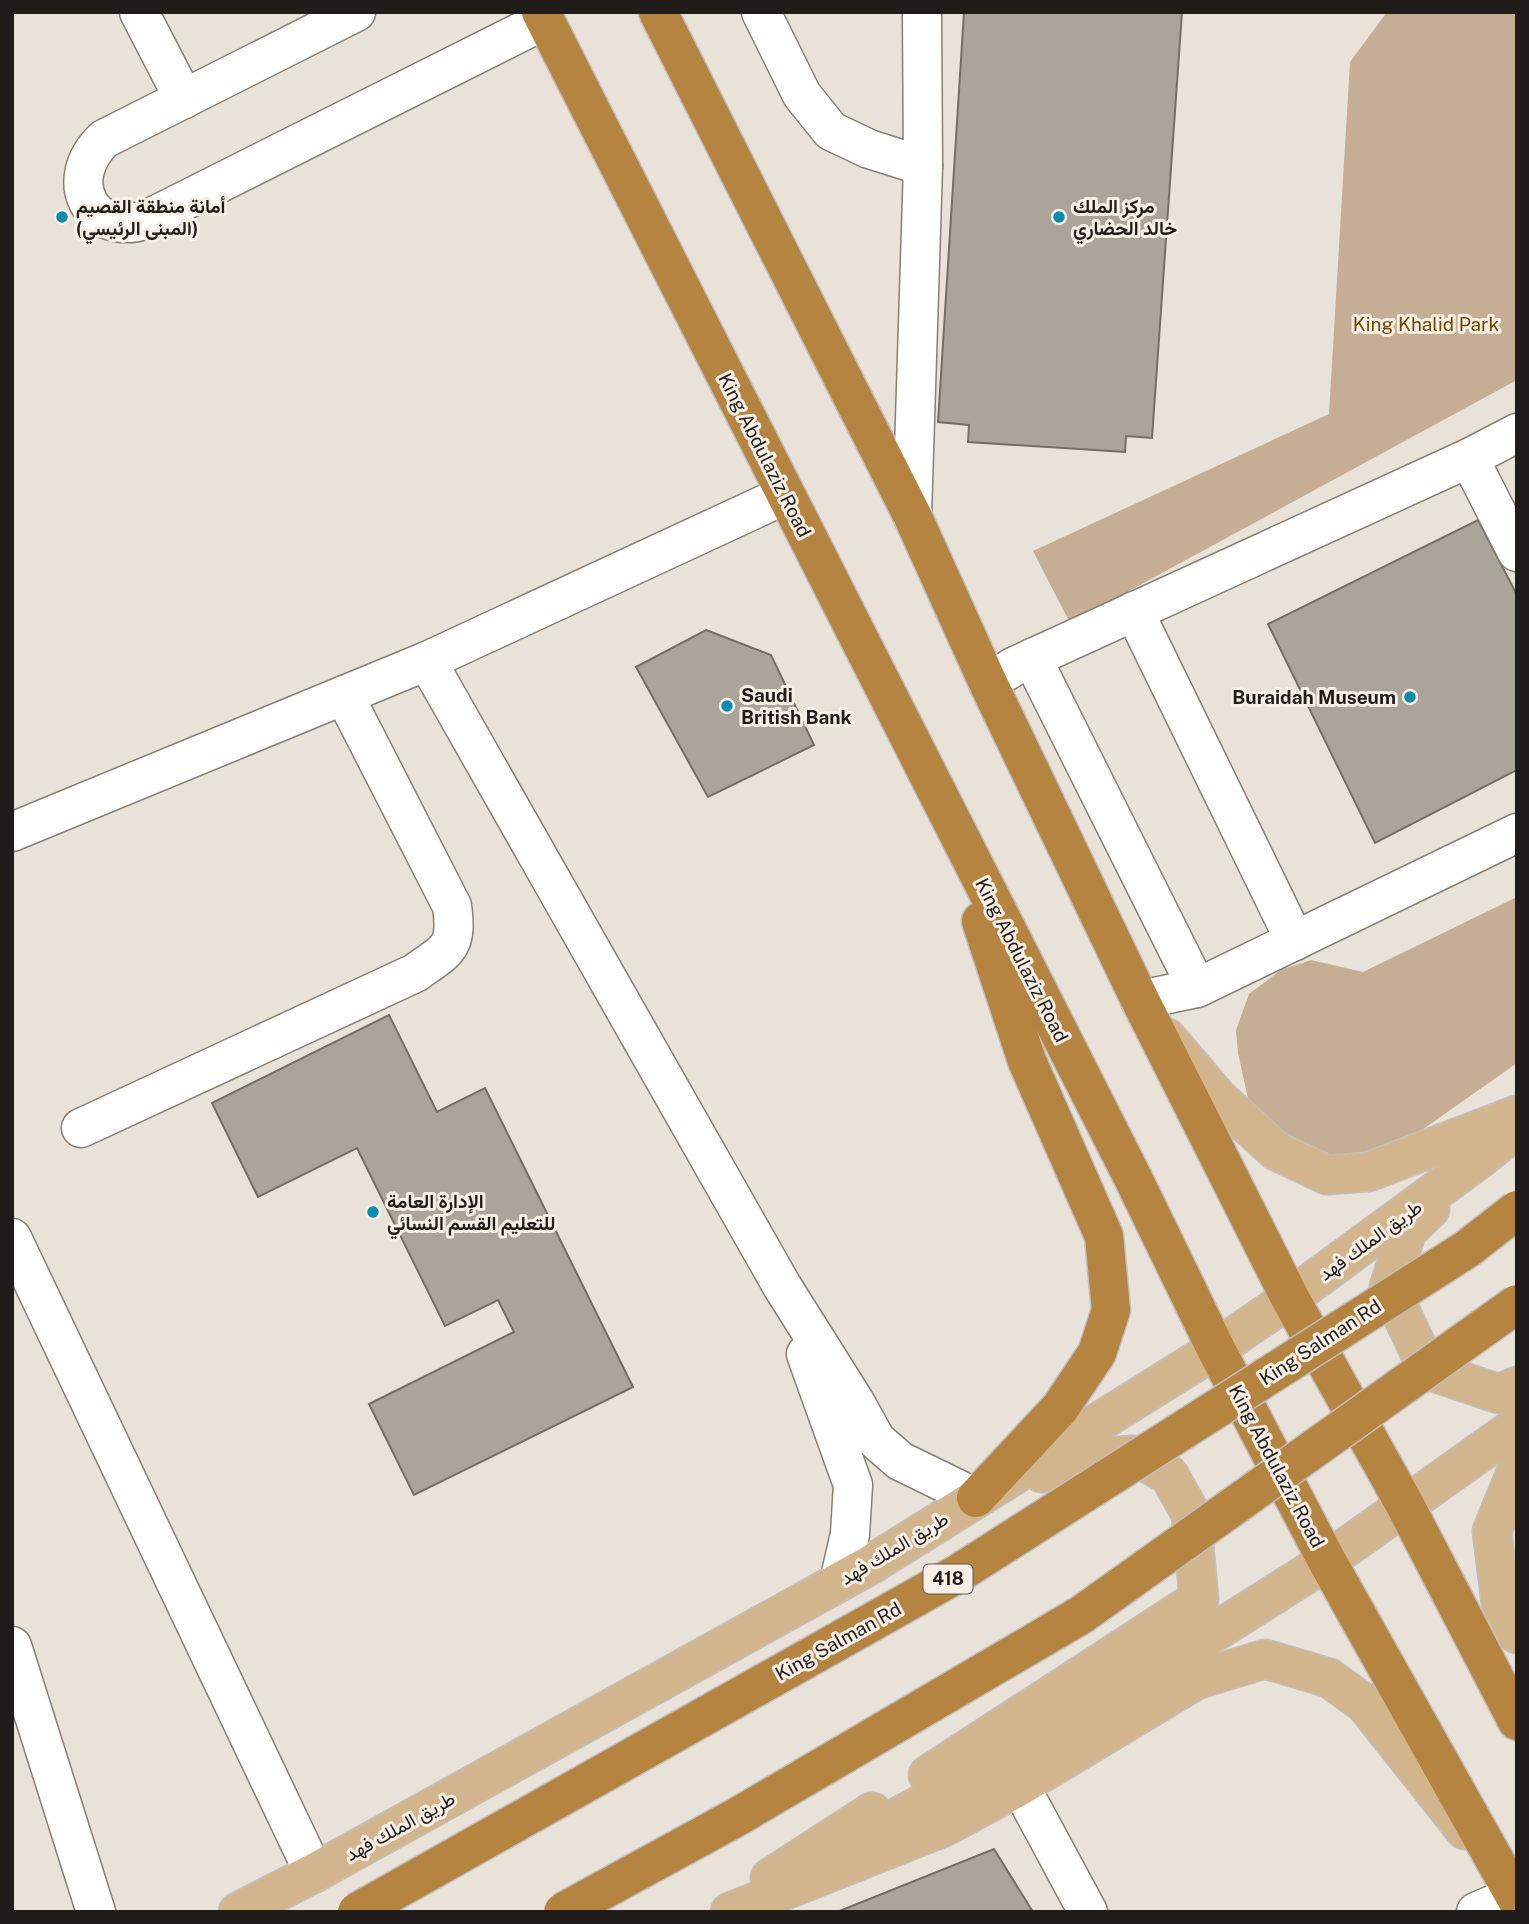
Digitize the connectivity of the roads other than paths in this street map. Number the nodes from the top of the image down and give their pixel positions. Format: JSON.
{"nodes":[{"id":1,"x":139,"y":12,"type":"edge"},
{"id":2,"x":356,"y":12,"type":"edge"},
{"id":3,"x":658,"y":12,"type":"edge"},
{"id":4,"x":761,"y":12,"type":"edge"},
{"id":5,"x":922,"y":12,"type":"edge"},
{"id":6,"x":543,"y":16,"type":"edge"},
{"id":7,"x":184,"y":99,"type":"junction"},
{"id":8,"x":923,"y":166,"type":"junction"},
{"id":9,"x":1517,"y":433,"type":"edge"},
{"id":10,"x":1469,"y":458,"type":"junction"},
{"id":11,"x":785,"y":495,"type":"junction"},
{"id":12,"x":912,"y":515,"type":"junction"},
{"id":13,"x":1517,"y":552,"type":"edge"},
{"id":14,"x":1134,"y":611,"type":"junction"},
{"id":15,"x":1032,"y":658,"type":"junction"},
{"id":16,"x":427,"y":661,"type":"junction"},
{"id":17,"x":988,"y":682,"type":"junction"},
{"id":18,"x":344,"y":695,"type":"junction"},
{"id":19,"x":942,"y":803,"type":"junction"},
{"id":20,"x":12,"y":832,"type":"edge"},
{"id":21,"x":1517,"y":833,"type":"edge"},
{"id":22,"x":1295,"y":941,"type":"junction"},
{"id":23,"x":1197,"y":988,"type":"junction"},
{"id":24,"x":1144,"y":1008,"type":"junction"},
{"id":25,"x":1517,"y":1115,"type":"edge"},
{"id":26,"x":81,"y":1128,"type":"dead end"},
{"id":27,"x":1517,"y":1129,"type":"edge"},
{"id":28,"x":1478,"y":1160,"type":"junction"},
{"id":29,"x":1517,"y":1210,"type":"edge"},
{"id":30,"x":12,"y":1238,"type":"edge"},
{"id":31,"x":782,"y":1286,"type":"junction"},
{"id":32,"x":1290,"y":1298,"type":"junction"},
{"id":33,"x":1517,"y":1304,"type":"edge"},
{"id":34,"x":1216,"y":1349,"type":"junction"},
{"id":35,"x":1517,"y":1386,"type":"edge"},
{"id":36,"x":1517,"y":1426,"type":"edge"},
{"id":37,"x":1517,"y":1470,"type":"edge"},
{"id":38,"x":976,"y":1498,"type":"junction"},
{"id":39,"x":1405,"y":1505,"type":"junction"},
{"id":40,"x":1327,"y":1561,"type":"junction"},
{"id":41,"x":839,"y":1582,"type":"junction"},
{"id":42,"x":1517,"y":1634,"type":"edge"},
{"id":43,"x":12,"y":1646,"type":"edge"},
{"id":44,"x":1517,"y":1721,"type":"edge"},
{"id":45,"x":1020,"y":1786,"type":"junction"},
{"id":46,"x":314,"y":1873,"type":"junction"},
{"id":47,"x":1516,"y":1898,"type":"edge"},
{"id":48,"x":96,"y":1912,"type":"edge"},
{"id":49,"x":238,"y":1912,"type":"edge"},
{"id":50,"x":357,"y":1912,"type":"edge"},
{"id":51,"x":563,"y":1912,"type":"edge"},
{"id":52,"x":720,"y":1912,"type":"edge"},
{"id":53,"x":730,"y":1912,"type":"edge"},
{"id":54,"x":1088,"y":1912,"type":"edge"},
{"id":55,"x":1476,"y":1912,"type":"edge"}],
"edges":[{"from":1,"to":7,"type":"street"},
{"from":2,"to":7,"type":"street"},
{"from":3,"to":12,"type":"highway"},
{"from":4,"to":8,"type":"street"},
{"from":5,"to":8,"type":"street"},
{"from":6,"to":7,"type":"street"},
{"from":6,"to":11,"type":"highway","name":"King Abdulaziz Road"},
{"from":8,"to":12,"type":"street"},
{"from":9,"to":10,"type":"street"},
{"from":10,"to":13,"type":"street"},
{"from":10,"to":14,"type":"street"},
{"from":11,"to":16,"type":"street"},
{"from":11,"to":19,"type":"highway","name":"King Abdulaziz Road"},
{"from":12,"to":17,"type":"highway"},
{"from":14,"to":15,"type":"street"},
{"from":14,"to":22,"type":"street"},
{"from":15,"to":17,"type":"street"},
{"from":15,"to":23,"type":"street"},
{"from":16,"to":18,"type":"street"},
{"from":16,"to":31,"type":"street"},
{"from":17,"to":24,"type":"highway"},
{"from":18,"to":20,"type":"street"},
{"from":18,"to":26,"type":"street"},
{"from":19,"to":34,"type":"highway","name":"King Abdulaziz Road"},
{"from":19,"to":38,"type":"highway"},
{"from":21,"to":22,"type":"street"},
{"from":22,"to":23,"type":"street"},
{"from":23,"to":24,"type":"street"},
{"from":24,"to":25,"type":"main road"},
{"from":24,"to":32,"type":"highway"},
{"from":27,"to":28,"type":"main road","name":"طريق الملك فهد"},
{"from":28,"to":32,"type":"main road","name":"طريق الملك فهد"},
{"from":28,"to":35,"type":"main road"},
{"from":29,"to":50,"type":"highway","name":"King Salman Rd","number":"418","bridge":true},
{"from":30,"to":46,"type":"street"},
{"from":31,"to":38,"type":"street"},
{"from":31,"to":41,"type":"street"},
{"from":32,"to":34,"type":"main road","name":"طريق الملك فهد"},
{"from":32,"to":39,"type":"highway"},
{"from":33,"to":51,"type":"highway","bridge":true},
{"from":34,"to":38,"type":"main road","name":"طريق الملك فهد"},
{"from":34,"to":40,"type":"highway","name":"King Abdulaziz Road"},
{"from":36,"to":39,"type":"main road"},
{"from":37,"to":42,"type":"main road"},
{"from":38,"to":41,"type":"main road","name":"طريق الملك فهد"},
{"from":38,"to":52,"type":"main road"},
{"from":39,"to":40,"type":"main road"},
{"from":39,"to":44,"type":"highway"},
{"from":40,"to":47,"type":"highway","name":"King Abdulaziz Road"},
{"from":40,"to":52,"type":"main road"},
{"from":41,"to":46,"type":"main road","name":"طريق الملك فهد"},
{"from":43,"to":48,"type":"street"},
{"from":45,"to":47,"type":"main road"},
{"from":45,"to":53,"type":"main road"},
{"from":45,"to":54,"type":"street"},
{"from":46,"to":49,"type":"main road","name":"طريق الملك فهد"},
{"from":47,"to":55,"type":"street"}]}
